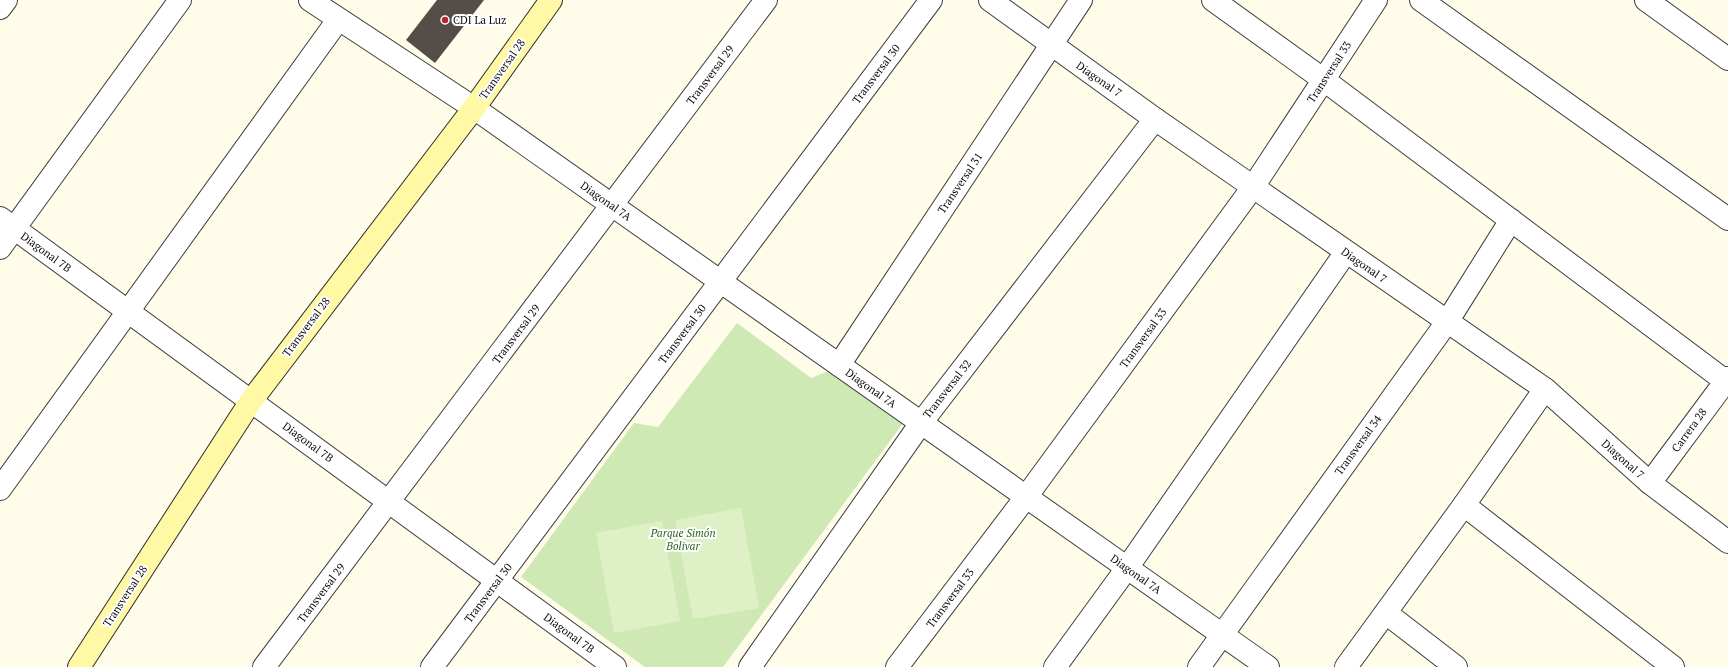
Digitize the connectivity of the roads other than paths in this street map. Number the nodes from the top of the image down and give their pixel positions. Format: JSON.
{"nodes":[{"id":1,"x":6,"y":0,"type":"edge"},
{"id":2,"x":180,"y":0,"type":"edge"},
{"id":3,"x":310,"y":0,"type":"edge"},
{"id":4,"x":551,"y":0,"type":"edge"},
{"id":5,"x":766,"y":0,"type":"edge"},
{"id":6,"x":932,"y":0,"type":"edge"},
{"id":7,"x":990,"y":0,"type":"edge"},
{"id":8,"x":1081,"y":0,"type":"edge"},
{"id":9,"x":1212,"y":0,"type":"edge"},
{"id":10,"x":1376,"y":0,"type":"edge"},
{"id":11,"x":1420,"y":0,"type":"edge"},
{"id":12,"x":1646,"y":0,"type":"edge"},
{"id":13,"x":0,"y":8,"type":"edge"},
{"id":14,"x":338,"y":20,"type":"junction"},
{"id":15,"x":1051,"y":45,"type":"junction"},
{"id":16,"x":1728,"y":59,"type":"edge"},
{"id":17,"x":1324,"y":80,"type":"junction"},
{"id":18,"x":474,"y":108,"type":"junction"},
{"id":19,"x":1155,"y":119,"type":"junction"},
{"id":20,"x":1253,"y":187,"type":"junction"},
{"id":21,"x":612,"y":206,"type":"junction"},
{"id":22,"x":1728,"y":219,"type":"edge"},
{"id":23,"x":1511,"y":220,"type":"junction"},
{"id":24,"x":7,"y":223,"type":"edge"},
{"id":25,"x":0,"y":248,"type":"edge"},
{"id":26,"x":1346,"y":252,"type":"junction"},
{"id":27,"x":721,"y":282,"type":"junction"},
{"id":28,"x":128,"y":312,"type":"junction"},
{"id":29,"x":1447,"y":322,"type":"junction"},
{"id":30,"x":838,"y":365,"type":"junction"},
{"id":31,"x":1727,"y":381,"type":"edge"},
{"id":32,"x":1545,"y":389,"type":"junction"},
{"id":33,"x":251,"y":401,"type":"junction"},
{"id":34,"x":921,"y":423,"type":"junction"},
{"id":35,"x":1650,"y":483,"type":"junction"},
{"id":36,"x":0,"y":489,"type":"edge"},
{"id":37,"x":1026,"y":497,"type":"junction"},
{"id":38,"x":389,"y":502,"type":"junction"},
{"id":39,"x":1464,"y":505,"type":"junction"},
{"id":40,"x":1728,"y":542,"type":"edge"},
{"id":41,"x":1127,"y":568,"type":"junction"},
{"id":42,"x":498,"y":581,"type":"junction"},
{"id":43,"x":1386,"y":613,"type":"junction"},
{"id":44,"x":1222,"y":635,"type":"junction"},
{"id":45,"x":593,"y":661,"type":"edge"},
{"id":46,"x":79,"y":667,"type":"edge"},
{"id":47,"x":264,"y":667,"type":"edge"},
{"id":48,"x":432,"y":667,"type":"edge"},
{"id":49,"x":615,"y":667,"type":"edge"},
{"id":50,"x":750,"y":667,"type":"edge"},
{"id":51,"x":897,"y":667,"type":"edge"},
{"id":52,"x":1055,"y":667,"type":"edge"},
{"id":53,"x":1199,"y":667,"type":"edge"},
{"id":54,"x":1268,"y":667,"type":"edge"},
{"id":55,"x":1346,"y":667,"type":"edge"},
{"id":56,"x":1456,"y":667,"type":"edge"},
{"id":57,"x":1673,"y":667,"type":"edge"}],
"edges":[{"from":1,"to":13,"type":"street"},
{"from":2,"to":24,"type":"street"},
{"from":3,"to":14,"type":"street","name":"Diagonal 7A"},
{"from":4,"to":18,"type":"main road","name":"Transversal 28"},
{"from":5,"to":21,"type":"street","name":"Transversal 29"},
{"from":6,"to":27,"type":"street","name":"Transversal 30"},
{"from":7,"to":15,"type":"street","name":"Diagonal 7"},
{"from":8,"to":15,"type":"street","name":"Transversal 31"},
{"from":9,"to":17,"type":"street"},
{"from":10,"to":17,"type":"street","name":"Transversal 33"},
{"from":11,"to":22,"type":"street"},
{"from":12,"to":16,"type":"street"},
{"from":14,"to":18,"type":"street","name":"Diagonal 7A"},
{"from":14,"to":28,"type":"street"},
{"from":15,"to":19,"type":"street","name":"Diagonal 7"},
{"from":15,"to":30,"type":"street","name":"Transversal 31"},
{"from":17,"to":20,"type":"street","name":"Transversal 33"},
{"from":17,"to":23,"type":"street"},
{"from":18,"to":21,"type":"street","name":"Diagonal 7A"},
{"from":18,"to":33,"type":"main road","name":"Transversal 28"},
{"from":19,"to":20,"type":"street","name":"Diagonal 7"},
{"from":19,"to":34,"type":"street","name":"Transversal 32"},
{"from":20,"to":26,"type":"street","name":"Diagonal 7"},
{"from":20,"to":37,"type":"street","name":"Transversal 33"},
{"from":21,"to":27,"type":"street","name":"Diagonal 7A"},
{"from":21,"to":38,"type":"street","name":"Transversal 29"},
{"from":23,"to":29,"type":"street","name":"Transversal 34"},
{"from":23,"to":31,"type":"street"},
{"from":24,"to":25,"type":"street"},
{"from":24,"to":28,"type":"street","name":"Diagonal 7B"},
{"from":26,"to":29,"type":"street","name":"Diagonal 7"},
{"from":26,"to":41,"type":"street"},
{"from":27,"to":30,"type":"street","name":"Diagonal 7A"},
{"from":27,"to":42,"type":"street","name":"Transversal 30"},
{"from":28,"to":33,"type":"street","name":"Diagonal 7B"},
{"from":28,"to":36,"type":"street"},
{"from":29,"to":32,"type":"street","name":"Diagonal 7"},
{"from":29,"to":44,"type":"street","name":"Transversal 34"},
{"from":30,"to":34,"type":"street","name":"Diagonal 7A"},
{"from":31,"to":35,"type":"street","name":"Carrera 28"},
{"from":32,"to":35,"type":"street","name":"Diagonal 7"},
{"from":32,"to":39,"type":"street"},
{"from":33,"to":38,"type":"street","name":"Diagonal 7B"},
{"from":33,"to":46,"type":"main road","name":"Transversal 28"},
{"from":34,"to":37,"type":"street","name":"Diagonal 7A"},
{"from":34,"to":50,"type":"street","name":"Transversal 32"},
{"from":35,"to":40,"type":"street","name":"Diagonal 7"},
{"from":37,"to":41,"type":"street","name":"Diagonal 7A"},
{"from":37,"to":51,"type":"street","name":"Transversal 33"},
{"from":38,"to":42,"type":"street","name":"Diagonal 7B"},
{"from":38,"to":47,"type":"street","name":"Transversal 29"},
{"from":39,"to":43,"type":"street"},
{"from":39,"to":57,"type":"street"},
{"from":41,"to":44,"type":"street","name":"Diagonal 7A"},
{"from":41,"to":52,"type":"street"},
{"from":42,"to":45,"type":"street","name":"Diagonal 7B"},
{"from":42,"to":48,"type":"street","name":"Transversal 30"},
{"from":43,"to":55,"type":"street"},
{"from":43,"to":56,"type":"street"},
{"from":44,"to":53,"type":"street","name":"Transversal 34"},
{"from":44,"to":54,"type":"street","name":"Diagonal 7A"},
{"from":45,"to":49,"type":"street","name":"Diagonal 7B"}]}
